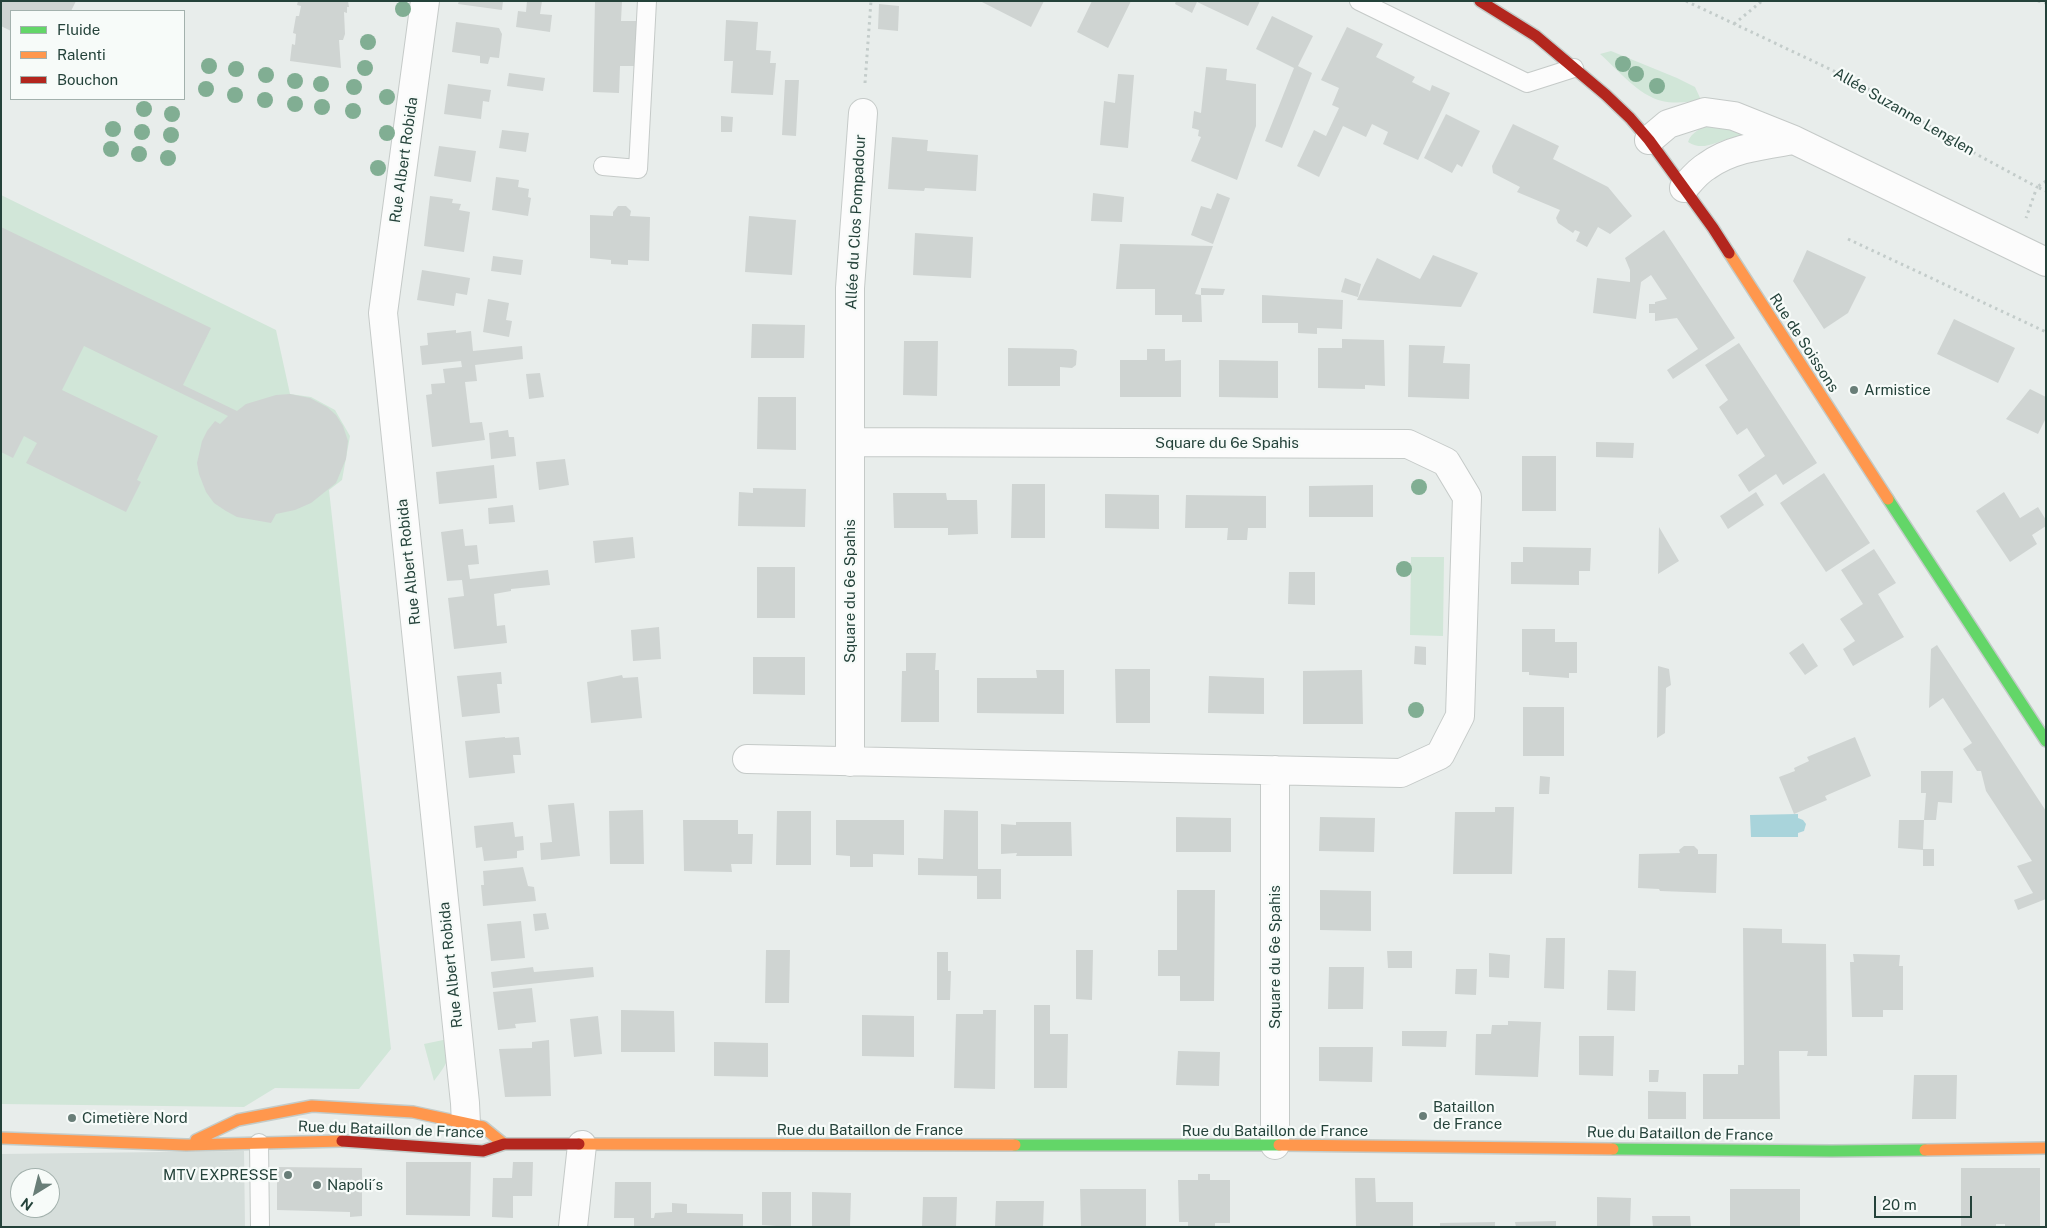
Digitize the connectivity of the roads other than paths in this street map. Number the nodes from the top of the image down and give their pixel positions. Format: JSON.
{"nodes":[{"id":1,"x":425,"y":1,"type":"edge"},
{"id":2,"x":647,"y":1,"type":"edge"},
{"id":3,"x":1359,"y":1,"type":"edge"},
{"id":4,"x":1484,"y":4,"type":"edge"},
{"id":5,"x":1574,"y":68,"type":"junction"},
{"id":6,"x":863,"y":113,"type":"road end"},
{"id":7,"x":1649,"y":140,"type":"junction"},
{"id":8,"x":1794,"y":140,"type":"junction"},
{"id":9,"x":603,"y":166,"type":"dead end"},
{"id":10,"x":1684,"y":188,"type":"junction"},
{"id":11,"x":2046,"y":262,"type":"edge"},
{"id":12,"x":850,"y":442,"type":"junction"},
{"id":13,"x":2046,"y":741,"type":"edge"},
{"id":14,"x":747,"y":759,"type":"dead end"},
{"id":15,"x":850,"y":762,"type":"junction"},
{"id":16,"x":1275,"y":770,"type":"junction"},
{"id":17,"x":466,"y":1124,"type":"junction"},
{"id":18,"x":1,"y":1138,"type":"edge"},
{"id":19,"x":259,"y":1143,"type":"junction"},
{"id":20,"x":504,"y":1144,"type":"junction"},
{"id":21,"x":186,"y":1145,"type":"junction"},
{"id":22,"x":582,"y":1145,"type":"junction"},
{"id":23,"x":1275,"y":1145,"type":"junction"},
{"id":24,"x":2046,"y":1148,"type":"edge"},
{"id":25,"x":260,"y":1227,"type":"edge"},
{"id":26,"x":573,"y":1227,"type":"edge"}],
"edges":[{"from":1,"to":17,"type":"street","name":"Rue Albert Robida"},
{"from":2,"to":9,"type":"lane"},
{"from":3,"to":5,"type":"lane"},
{"from":4,"to":5,"type":"street","name":"Rue de Soissons"},
{"from":5,"to":7,"type":"street","name":"Rue de Soissons"},
{"from":6,"to":12,"type":"street","name":"Allée du Clos Pompadour"},
{"from":7,"to":8,"type":"street"},
{"from":7,"to":10,"type":"street","name":"Rue de Soissons"},
{"from":8,"to":10,"type":"street"},
{"from":8,"to":11,"type":"street"},
{"from":10,"to":13,"type":"street","name":"Rue de Soissons"},
{"from":12,"to":15,"type":"street","name":"Square du 6e Spahis"},
{"from":12,"to":16,"type":"street","name":"Square du 6e Spahis"},
{"from":14,"to":15,"type":"street","name":"Square du 6e Spahis"},
{"from":15,"to":16,"type":"street","name":"Square du 6e Spahis"},
{"from":16,"to":23,"type":"street","name":"Square du 6e Spahis"},
{"from":17,"to":20,"type":"street","name":"Rue du Bataillon de France"},
{"from":17,"to":21,"type":"street","name":"Rue du Bataillon de France"},
{"from":18,"to":21,"type":"street","name":"Rue du Bataillon de France"},
{"from":19,"to":20,"type":"street","name":"Rue du Bataillon de France"},
{"from":19,"to":21,"type":"street","name":"Rue du Bataillon de France"},
{"from":19,"to":25,"type":"lane"},
{"from":20,"to":22,"type":"street","name":"Rue du Bataillon de France"},
{"from":22,"to":23,"type":"street","name":"Rue du Bataillon de France"},
{"from":22,"to":26,"type":"street"},
{"from":23,"to":24,"type":"street","name":"Rue du Bataillon de France"}]}
